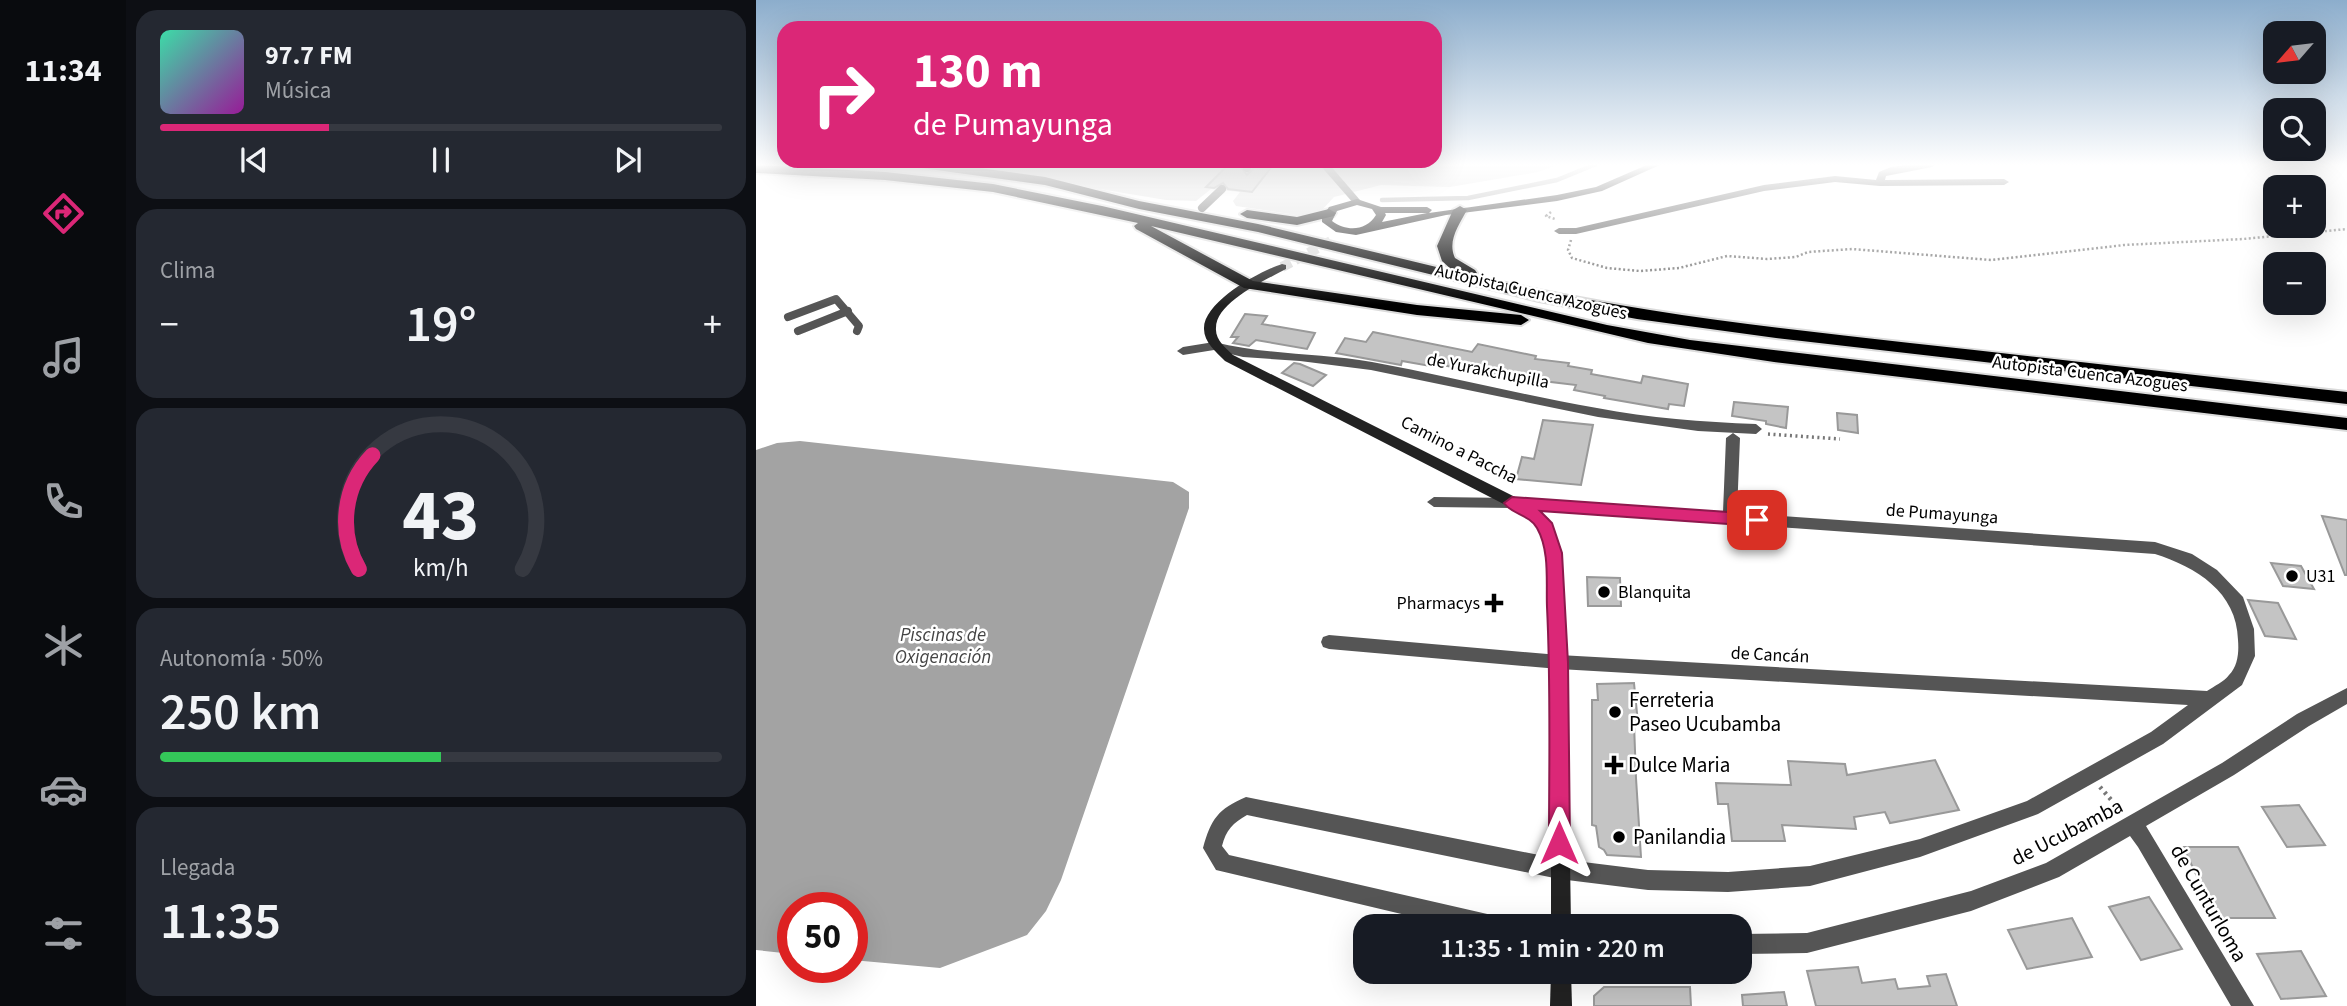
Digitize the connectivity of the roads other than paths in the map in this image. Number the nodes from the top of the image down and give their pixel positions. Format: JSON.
{"nodes":[{"id":1,"x":1379,"y":210,"type":"edge"},
{"id":2,"x":1101,"y":211,"type":"edge"},
{"id":3,"x":1177,"y":211,"type":"edge"},
{"id":4,"x":1224,"y":211,"type":"edge"},
{"id":5,"x":1332,"y":211,"type":"edge"},
{"id":6,"x":1449,"y":211,"type":"edge"},
{"id":7,"x":1453,"y":211,"type":"junction"},
{"id":8,"x":1664,"y":211,"type":"edge"},
{"id":9,"x":1329,"y":213,"type":"junction"},
{"id":10,"x":1126,"y":217,"type":"junction"},
{"id":11,"x":1368,"y":228,"type":"junction"},
{"id":12,"x":1343,"y":231,"type":"junction"},
{"id":13,"x":1559,"y":231,"type":"dead end"},
{"id":14,"x":1333,"y":240,"type":"tunnel mouth"},
{"id":15,"x":1282,"y":267,"type":"tunnel mouth"},
{"id":16,"x":1249,"y":285,"type":"junction"},
{"id":17,"x":1517,"y":290,"type":"junction"},
{"id":18,"x":848,"y":311,"type":"junction"},
{"id":19,"x":788,"y":317,"type":"dead end"},
{"id":20,"x":1570,"y":324,"type":"junction"},
{"id":21,"x":798,"y":331,"type":"dead end"},
{"id":22,"x":857,"y":331,"type":"dead end"},
{"id":23,"x":1214,"y":346,"type":"junction"},
{"id":24,"x":1183,"y":351,"type":"dead end"},
{"id":25,"x":2347,"y":398,"type":"edge"},
{"id":26,"x":2347,"y":424,"type":"edge"},
{"id":27,"x":1756,"y":429,"type":"road end"},
{"id":28,"x":1733,"y":438,"type":"dead end"},
{"id":29,"x":1434,"y":502,"type":"dead end"},
{"id":30,"x":1512,"y":503,"type":"junction"},
{"id":31,"x":1730,"y":518,"type":"junction"},
{"id":32,"x":1329,"y":642,"type":"dead end"},
{"id":33,"x":1559,"y":663,"type":"junction"},
{"id":34,"x":2347,"y":695,"type":"edge"},
{"id":35,"x":2210,"y":699,"type":"junction"},
{"id":36,"x":2133,"y":825,"type":"junction"},
{"id":37,"x":1559,"y":869,"type":"junction"},
{"id":38,"x":1444,"y":914,"type":"edge"},
{"id":39,"x":1561,"y":914,"type":"edge"},
{"id":40,"x":1752,"y":944,"type":"edge"},
{"id":41,"x":1561,"y":984,"type":"edge"},
{"id":42,"x":1560,"y":1006,"type":"edge"},
{"id":43,"x":2243,"y":1006,"type":"edge"}],
"edges":[{"from":1,"to":11,"type":"main road"},
{"from":2,"to":10,"type":"highway","name":"Autopista Cuenca Azogues"},
{"from":3,"to":17,"type":"highway","name":"Autopista Cuenca Azogues"},
{"from":4,"to":9,"type":"highway"},
{"from":5,"to":9,"type":"main road"},
{"from":6,"to":7,"type":"main road"},
{"from":7,"to":11,"type":"main road"},
{"from":7,"to":17,"type":"highway"},
{"from":8,"to":13,"type":"street"},
{"from":9,"to":12,"type":"main road"},
{"from":10,"to":16,"type":"highway"},
{"from":10,"to":20,"type":"highway","name":"Autopista Cuenca Azogues"},
{"from":11,"to":12,"type":"main road"},
{"from":12,"to":14,"type":"main road"},
{"from":15,"to":16,"type":"main road"},
{"from":16,"to":20,"type":"highway"},
{"from":16,"to":23,"type":"main road"},
{"from":17,"to":25,"type":"highway","name":"Autopista Cuenca Azogues"},
{"from":18,"to":19,"type":"lane"},
{"from":18,"to":21,"type":"lane"},
{"from":18,"to":22,"type":"lane"},
{"from":20,"to":26,"type":"highway","name":"Autopista Cuenca Azogues"},
{"from":23,"to":24,"type":"street"},
{"from":23,"to":27,"type":"street","name":"de Yurakchupilla"},
{"from":23,"to":30,"type":"main road","name":"Camino a Paccha"},
{"from":28,"to":31,"type":"street"},
{"from":29,"to":30,"type":"street","name":"de Pumayunga"},
{"from":30,"to":31,"type":"street","name":"de Pumayunga"},
{"from":30,"to":33,"type":"main road","name":"Camino a Paccha"},
{"from":31,"to":35,"type":"street","name":"de Pumayunga"},
{"from":32,"to":33,"type":"street","name":"de Cancán"},
{"from":33,"to":35,"type":"street","name":"de Cancán"},
{"from":33,"to":37,"type":"main road","name":"Camino a Paccha"},
{"from":34,"to":36,"type":"street","name":"de Ucubamba"},
{"from":35,"to":37,"type":"street","name":"de Pumayunga"},
{"from":36,"to":40,"type":"street","name":"de Ucubamba"},
{"from":36,"to":43,"type":"street","name":"de Cunturloma"},
{"from":37,"to":38,"type":"street","name":"de Pumayunga"},
{"from":37,"to":39,"type":"main road","name":"Camino a Paccha"},
{"from":41,"to":42,"type":"main road"}]}
